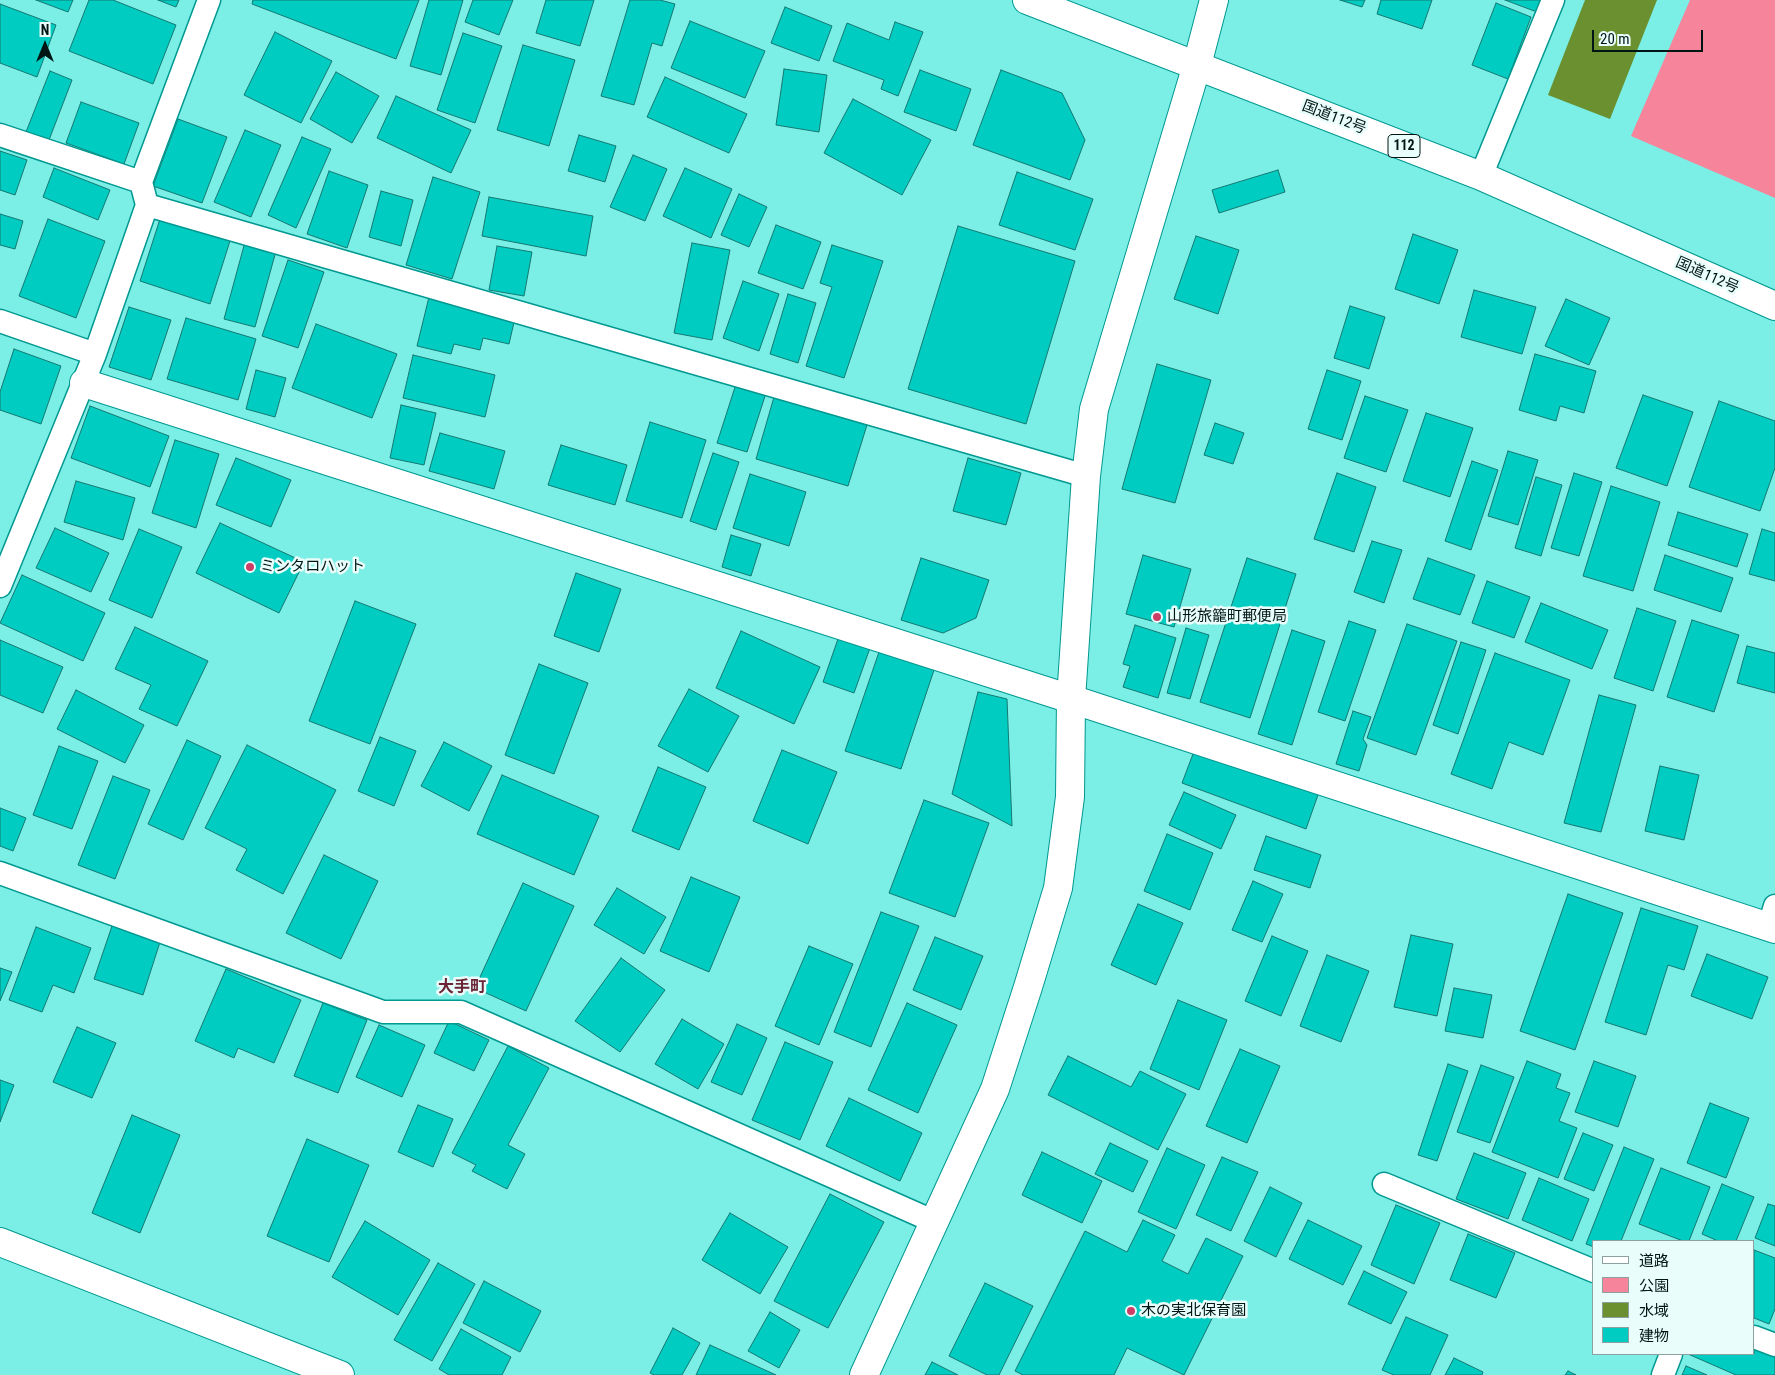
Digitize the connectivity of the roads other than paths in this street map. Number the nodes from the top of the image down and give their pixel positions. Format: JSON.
{"nodes":[{"id":1,"x":209,"y":0,"type":"edge"},
{"id":2,"x":1027,"y":0,"type":"edge"},
{"id":3,"x":1214,"y":0,"type":"edge"},
{"id":4,"x":1554,"y":0,"type":"edge"},
{"id":5,"x":1197,"y":65,"type":"junction"},
{"id":6,"x":0,"y":135,"type":"edge"},
{"id":7,"x":1481,"y":176,"type":"junction"},
{"id":8,"x":141,"y":182,"type":"junction"},
{"id":9,"x":147,"y":205,"type":"junction"},
{"id":10,"x":1775,"y":306,"type":"edge"},
{"id":11,"x":0,"y":321,"type":"edge"},
{"id":12,"x":96,"y":354,"type":"junction"},
{"id":13,"x":84,"y":384,"type":"junction"},
{"id":14,"x":1086,"y":476,"type":"junction"},
{"id":15,"x":0,"y":586,"type":"edge"},
{"id":16,"x":1071,"y":700,"type":"junction"},
{"id":17,"x":0,"y":872,"type":"edge"},
{"id":18,"x":1773,"y":921,"type":"edge"},
{"id":19,"x":1384,"y":1184,"type":"dead end"},
{"id":20,"x":935,"y":1222,"type":"junction"},
{"id":21,"x":0,"y":1242,"type":"edge"},
{"id":22,"x":1592,"y":1270,"type":"edge"},
{"id":23,"x":1755,"y":1337,"type":"edge"},
{"id":24,"x":1775,"y":1345,"type":"edge"},
{"id":25,"x":1671,"y":1355,"type":"edge"},
{"id":26,"x":340,"y":1375,"type":"edge"},
{"id":27,"x":864,"y":1375,"type":"edge"},
{"id":28,"x":1663,"y":1375,"type":"edge"}],
"edges":[{"from":1,"to":8,"type":"lane"},
{"from":2,"to":5,"type":"main road","name":"国道112号","number":"112"},
{"from":3,"to":5,"type":"main road"},
{"from":4,"to":7,"type":"lane"},
{"from":5,"to":7,"type":"main road","name":"国道112号","number":"112"},
{"from":5,"to":14,"type":"main road"},
{"from":6,"to":8,"type":"lane"},
{"from":7,"to":10,"type":"main road","name":"国道112号","number":"112"},
{"from":8,"to":9,"type":"lane"},
{"from":9,"to":12,"type":"lane"},
{"from":9,"to":14,"type":"lane"},
{"from":11,"to":12,"type":"lane"},
{"from":12,"to":13,"type":"lane"},
{"from":13,"to":15,"type":"lane"},
{"from":13,"to":16,"type":"main road"},
{"from":14,"to":16,"type":"main road"},
{"from":16,"to":18,"type":"main road"},
{"from":16,"to":20,"type":"main road"},
{"from":17,"to":20,"type":"lane"},
{"from":19,"to":22,"type":"lane"},
{"from":20,"to":27,"type":"main road"},
{"from":21,"to":26,"type":"main road"},
{"from":23,"to":24,"type":"lane"},
{"from":25,"to":28,"type":"lane"}]}
